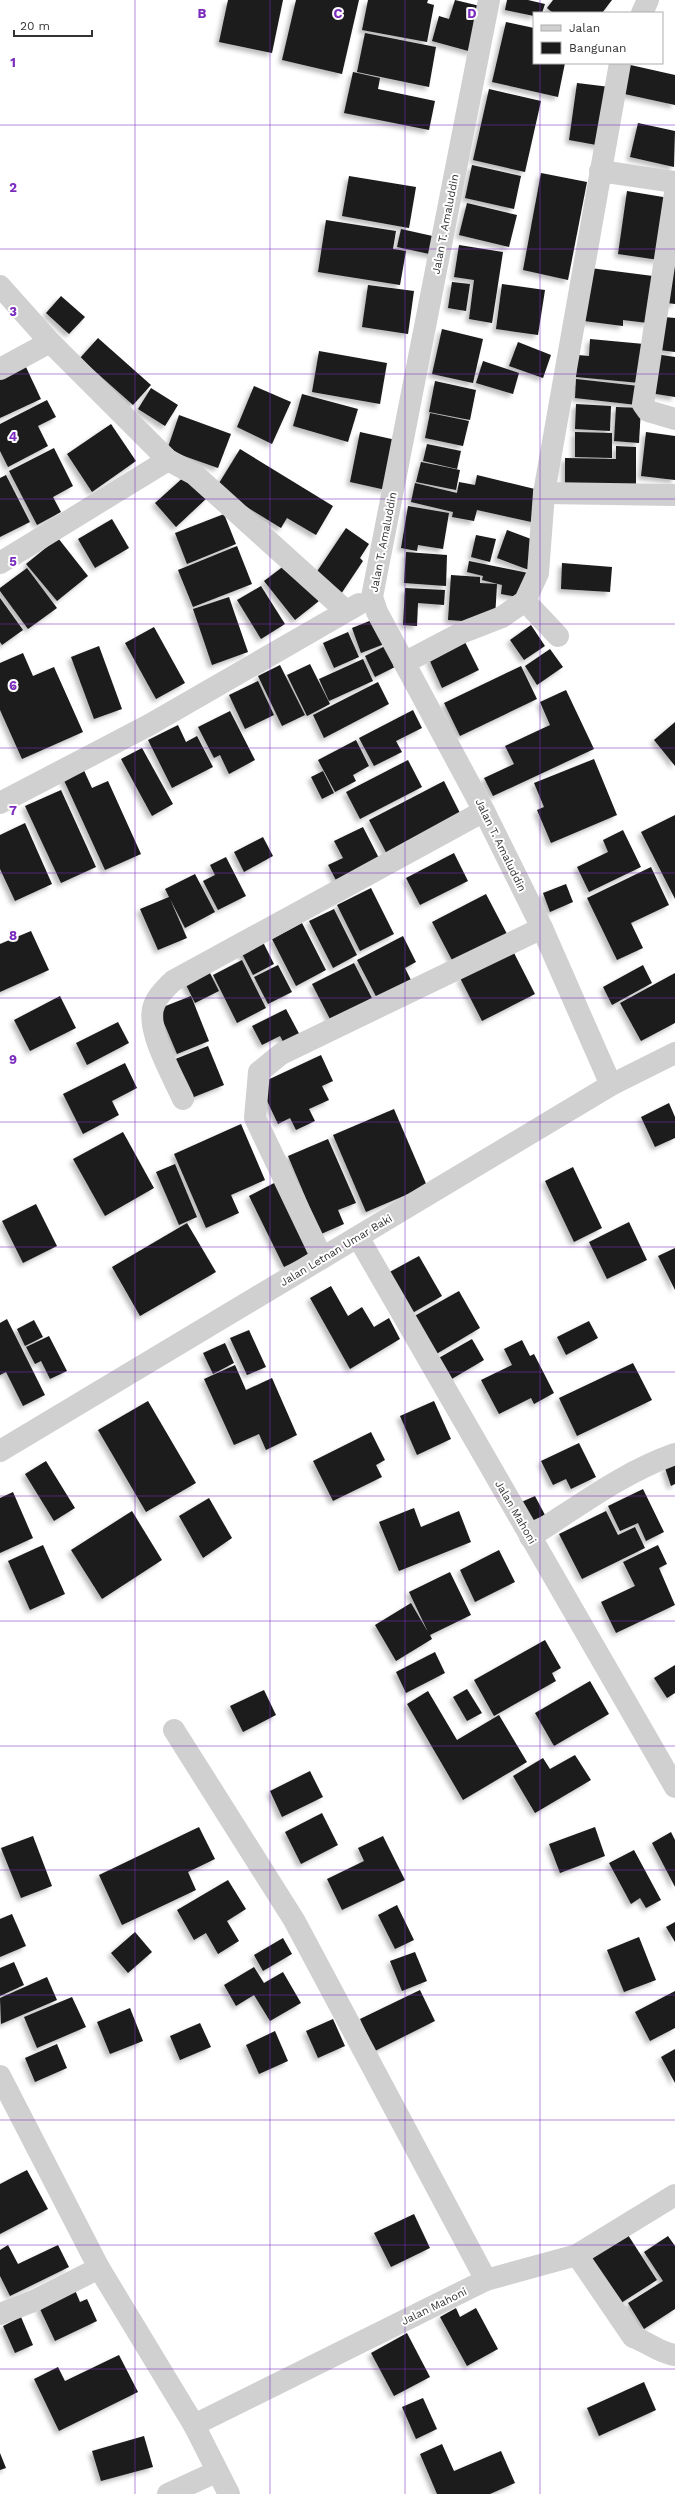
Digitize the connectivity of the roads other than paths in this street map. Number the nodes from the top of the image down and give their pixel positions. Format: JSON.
{"nodes":[{"id":1,"x":490,"y":0,"type":"edge"},
{"id":2,"x":648,"y":0,"type":"edge"},
{"id":3,"x":642,"y":12,"type":"edge"},
{"id":4,"x":620,"y":64,"type":"edge"},
{"id":5,"x":600,"y":171,"type":"junction"},
{"id":6,"x":675,"y":182,"type":"edge"},
{"id":7,"x":675,"y":193,"type":"edge"},
{"id":8,"x":0,"y":286,"type":"edge"},
{"id":9,"x":50,"y":342,"type":"junction"},
{"id":10,"x":0,"y":368,"type":"edge"},
{"id":11,"x":675,"y":419,"type":"edge"},
{"id":12,"x":168,"y":460,"type":"junction"},
{"id":13,"x":544,"y":493,"type":"junction"},
{"id":14,"x":675,"y":495,"type":"edge"},
{"id":15,"x":0,"y":563,"type":"edge"},
{"id":16,"x":372,"y":597,"type":"junction"},
{"id":17,"x":525,"y":601,"type":"junction"},
{"id":18,"x":346,"y":611,"type":"junction"},
{"id":19,"x":558,"y":636,"type":"dead end"},
{"id":20,"x":404,"y":663,"type":"junction"},
{"id":21,"x":0,"y":803,"type":"edge"},
{"id":22,"x":484,"y":811,"type":"junction"},
{"id":23,"x":542,"y":928,"type":"junction"},
{"id":24,"x":675,"y":1053,"type":"edge"},
{"id":25,"x":611,"y":1085,"type":"junction"},
{"id":26,"x":183,"y":1099,"type":"dead end"},
{"id":27,"x":358,"y":1236,"type":"junction"},
{"id":28,"x":322,"y":1258,"type":"junction"},
{"id":29,"x":0,"y":1451,"type":"edge"},
{"id":30,"x":675,"y":1454,"type":"edge"},
{"id":31,"x":530,"y":1536,"type":"junction"},
{"id":32,"x":174,"y":1730,"type":"dead end"},
{"id":33,"x":675,"y":1787,"type":"edge"},
{"id":34,"x":0,"y":2076,"type":"edge"},
{"id":35,"x":675,"y":2195,"type":"edge"},
{"id":36,"x":576,"y":2255,"type":"junction"},
{"id":37,"x":99,"y":2268,"type":"junction"},
{"id":38,"x":486,"y":2280,"type":"junction"},
{"id":39,"x":0,"y":2314,"type":"edge"},
{"id":40,"x":675,"y":2356,"type":"edge"},
{"id":41,"x":194,"y":2425,"type":"junction"},
{"id":42,"x":216,"y":2472,"type":"junction"},
{"id":43,"x":168,"y":2494,"type":"edge"},
{"id":44,"x":229,"y":2494,"type":"edge"}],
"edges":[{"from":1,"to":16,"type":"street","name":"Jalan T. Amaluddin"},
{"from":2,"to":3,"type":"street"},
{"from":4,"to":5,"type":"street"},
{"from":5,"to":6,"type":"street"},
{"from":5,"to":13,"type":"street"},
{"from":7,"to":11,"type":"street"},
{"from":8,"to":9,"type":"street"},
{"from":9,"to":10,"type":"street"},
{"from":9,"to":12,"type":"street"},
{"from":12,"to":15,"type":"street"},
{"from":12,"to":18,"type":"street"},
{"from":13,"to":14,"type":"street"},
{"from":13,"to":17,"type":"street"},
{"from":16,"to":18,"type":"street"},
{"from":16,"to":20,"type":"street","name":"Jalan T. Amaluddin"},
{"from":17,"to":19,"type":"street"},
{"from":17,"to":20,"type":"street"},
{"from":18,"to":21,"type":"street"},
{"from":20,"to":22,"type":"street","name":"Jalan T. Amaluddin"},
{"from":22,"to":23,"type":"street","name":"Jalan T. Amaluddin"},
{"from":22,"to":26,"type":"street"},
{"from":23,"to":25,"type":"street","name":"Jalan T. Amaluddin"},
{"from":23,"to":28,"type":"street"},
{"from":24,"to":25,"type":"street","name":"Jalan Letnan Umar Baki"},
{"from":25,"to":27,"type":"street","name":"Jalan Letnan Umar Baki"},
{"from":27,"to":28,"type":"street","name":"Jalan Letnan Umar Baki"},
{"from":27,"to":31,"type":"street","name":"Jalan Mahoni"},
{"from":28,"to":29,"type":"street","name":"Jalan Letnan Umar Baki"},
{"from":30,"to":31,"type":"street"},
{"from":31,"to":33,"type":"street","name":"Jalan Mahoni"},
{"from":32,"to":38,"type":"street"},
{"from":34,"to":37,"type":"street"},
{"from":35,"to":36,"type":"street","name":"Jalan Mahoni"},
{"from":36,"to":38,"type":"street","name":"Jalan Mahoni"},
{"from":36,"to":40,"type":"street"},
{"from":37,"to":39,"type":"street"},
{"from":37,"to":41,"type":"street"},
{"from":38,"to":41,"type":"street","name":"Jalan Mahoni"},
{"from":41,"to":42,"type":"street"},
{"from":42,"to":43,"type":"street"},
{"from":42,"to":44,"type":"street"}]}
